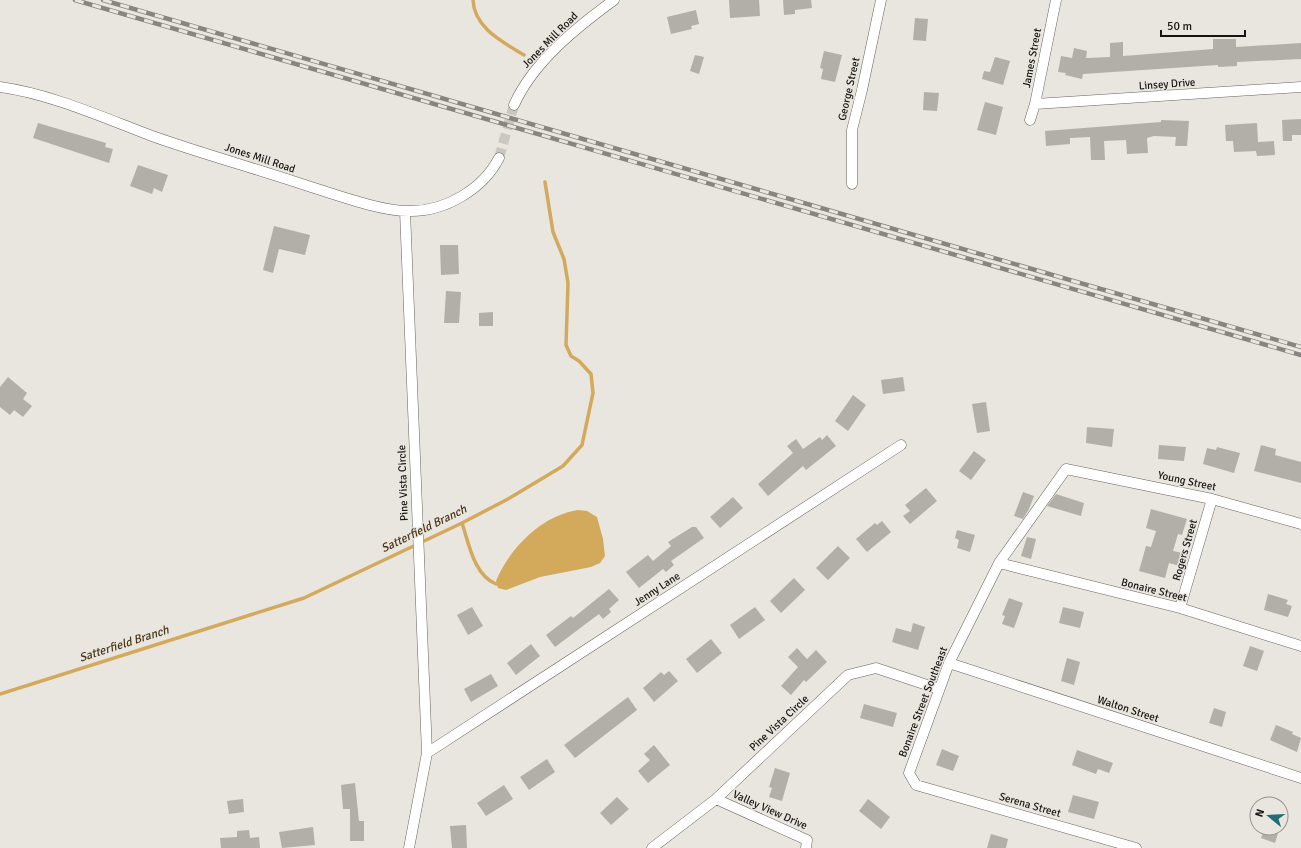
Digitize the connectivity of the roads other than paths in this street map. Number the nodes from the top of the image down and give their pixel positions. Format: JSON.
{"nodes":[{"id":1,"x":614,"y":0,"type":"edge"},
{"id":2,"x":881,"y":0,"type":"edge"},
{"id":3,"x":1056,"y":0,"type":"edge"},
{"id":4,"x":0,"y":87,"type":"edge"},
{"id":5,"x":1301,"y":87,"type":"edge"},
{"id":6,"x":1035,"y":104,"type":"junction"},
{"id":7,"x":514,"y":105,"type":"tunnel mouth"},
{"id":8,"x":1030,"y":120,"type":"dead end"},
{"id":9,"x":500,"y":158,"type":"tunnel mouth"},
{"id":10,"x":852,"y":184,"type":"dead end"},
{"id":11,"x":405,"y":211,"type":"junction"},
{"id":12,"x":901,"y":445,"type":"dead end"},
{"id":13,"x":1066,"y":469,"type":"joint"},
{"id":14,"x":1212,"y":498,"type":"junction"},
{"id":15,"x":1301,"y":524,"type":"edge"},
{"id":16,"x":999,"y":564,"type":"junction"},
{"id":17,"x":1180,"y":608,"type":"junction"},
{"id":18,"x":1301,"y":646,"type":"edge"},
{"id":19,"x":948,"y":663,"type":"junction"},
{"id":20,"x":939,"y":689,"type":"junction"},
{"id":21,"x":427,"y":753,"type":"junction"},
{"id":22,"x":1301,"y":778,"type":"edge"},
{"id":23,"x":916,"y":785,"type":"joint"},
{"id":24,"x":716,"y":799,"type":"junction"},
{"id":25,"x":409,"y":848,"type":"edge"},
{"id":26,"x":652,"y":848,"type":"edge"},
{"id":27,"x":806,"y":848,"type":"edge"},
{"id":28,"x":1136,"y":848,"type":"edge"}],
"edges":[{"from":1,"to":7,"type":"street","name":"Jones Mill Road"},
{"from":2,"to":10,"type":"street","name":"George Street"},
{"from":3,"to":6,"type":"street","name":"James Street"},
{"from":4,"to":11,"type":"street","name":"Jones Mill Road"},
{"from":5,"to":6,"type":"street","name":"Linsey Drive"},
{"from":6,"to":8,"type":"street","name":"James Street"},
{"from":9,"to":11,"type":"street","name":"Jones Mill Road"},
{"from":11,"to":21,"type":"street","name":"Pine Vista Circle"},
{"from":12,"to":21,"type":"street","name":"Jenny Lane"},
{"from":13,"to":14,"type":"street","name":"Young Street"},
{"from":13,"to":16,"type":"street","name":"Bonaire Street Southeast"},
{"from":14,"to":15,"type":"street","name":"Young Street"},
{"from":14,"to":17,"type":"street","name":"Rogers Street"},
{"from":16,"to":17,"type":"street","name":"Bonaire Street"},
{"from":16,"to":19,"type":"street","name":"Bonaire Street Southeast"},
{"from":17,"to":18,"type":"street","name":"Bonaire Street"},
{"from":19,"to":20,"type":"street","name":"Bonaire Street Southeast"},
{"from":19,"to":22,"type":"street","name":"Walton Street"},
{"from":20,"to":23,"type":"street","name":"Bonaire Street Southeast"},
{"from":20,"to":24,"type":"street","name":"Pine Vista Circle"},
{"from":21,"to":25,"type":"street","name":"Pine Vista Circle"},
{"from":23,"to":28,"type":"street","name":"Serena Street"},
{"from":24,"to":26,"type":"street","name":"Pine Vista Circle"},
{"from":24,"to":27,"type":"street","name":"Valley View Drive"}]}
